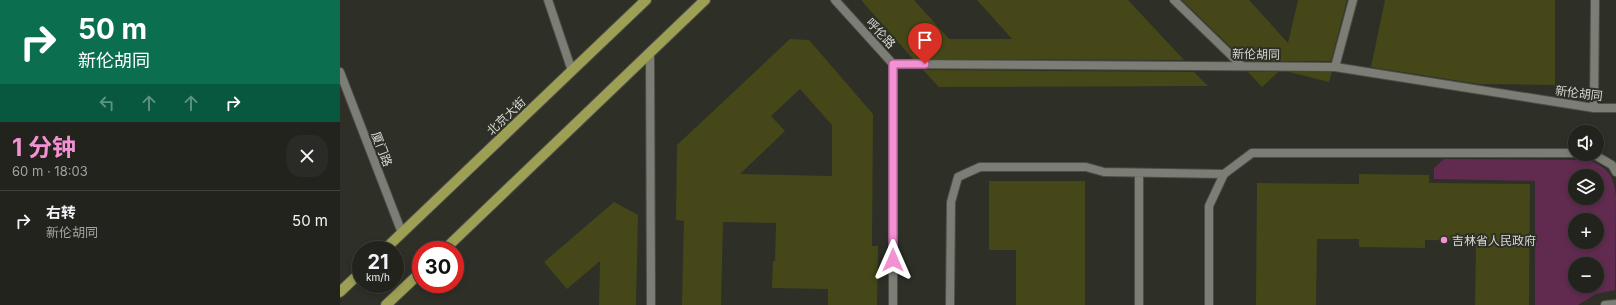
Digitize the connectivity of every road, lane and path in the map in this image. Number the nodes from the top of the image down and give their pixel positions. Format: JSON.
{"nodes":[{"id":1,"x":548,"y":0,"type":"edge"},
{"id":2,"x":646,"y":0,"type":"edge"},
{"id":3,"x":705,"y":0,"type":"edge"},
{"id":4,"x":834,"y":0,"type":"edge"},
{"id":5,"x":1174,"y":0,"type":"edge"},
{"id":6,"x":1353,"y":0,"type":"edge"},
{"id":7,"x":1595,"y":0,"type":"edge"},
{"id":8,"x":650,"y":52,"type":"junction"},
{"id":9,"x":893,"y":64,"type":"junction"},
{"id":10,"x":1241,"y":65,"type":"junction"},
{"id":11,"x":1335,"y":67,"type":"junction"},
{"id":12,"x":572,"y":71,"type":"junction"},
{"id":13,"x":340,"y":72,"type":"edge"},
{"id":14,"x":1594,"y":108,"type":"junction"},
{"id":15,"x":1616,"y":108,"type":"edge"},
{"id":16,"x":1568,"y":153,"type":"edge"},
{"id":17,"x":1604,"y":160,"type":"edge"},
{"id":18,"x":1616,"y":172,"type":"edge"},
{"id":19,"x":1139,"y":173,"type":"junction"},
{"id":20,"x":1224,"y":174,"type":"junction"},
{"id":21,"x":402,"y":233,"type":"junction"},
{"id":22,"x":394,"y":241,"type":"edge"},
{"id":23,"x":453,"y":241,"type":"edge"},
{"id":24,"x":412,"y":280,"type":"edge"},
{"id":25,"x":352,"y":281,"type":"edge"},
{"id":26,"x":340,"y":292,"type":"edge"},
{"id":27,"x":1616,"y":304,"type":"edge"},
{"id":28,"x":386,"y":305,"type":"edge"},
{"id":29,"x":651,"y":305,"type":"edge"},
{"id":30,"x":893,"y":305,"type":"edge"},
{"id":31,"x":950,"y":305,"type":"edge"},
{"id":32,"x":1138,"y":305,"type":"edge"},
{"id":33,"x":1209,"y":305,"type":"edge"},
{"id":34,"x":1605,"y":305,"type":"edge"}],
"edges":[{"from":1,"to":12,"type":"street"},
{"from":2,"to":12,"type":"main road","name":"北京大街"},
{"from":3,"to":8,"type":"main road"},
{"from":4,"to":9,"type":"street","name":"呼伦路"},
{"from":5,"to":10,"type":"street"},
{"from":6,"to":11,"type":"street"},
{"from":7,"to":14,"type":"street"},
{"from":8,"to":23,"type":"main road"},
{"from":8,"to":29,"type":"street"},
{"from":9,"to":10,"type":"street","name":"新伦胡同"},
{"from":9,"to":30,"type":"street","name":"呼伦路"},
{"from":10,"to":11,"type":"street","name":"新伦胡同"},
{"from":11,"to":14,"type":"street","name":"新伦胡同"},
{"from":12,"to":21,"type":"main road","name":"北京大街"},
{"from":13,"to":21,"type":"street","name":"厦门路"},
{"from":14,"to":15,"type":"street","name":"新伦胡同"},
{"from":16,"to":20,"type":"street"},
{"from":17,"to":18,"type":"street"},
{"from":19,"to":20,"type":"street"},
{"from":19,"to":31,"type":"street"},
{"from":19,"to":32,"type":"street"},
{"from":20,"to":33,"type":"street"},
{"from":21,"to":22,"type":"main road","name":"北京大街"},
{"from":24,"to":28,"type":"main road"},
{"from":25,"to":26,"type":"main road"},
{"from":27,"to":34,"type":"street"}]}
